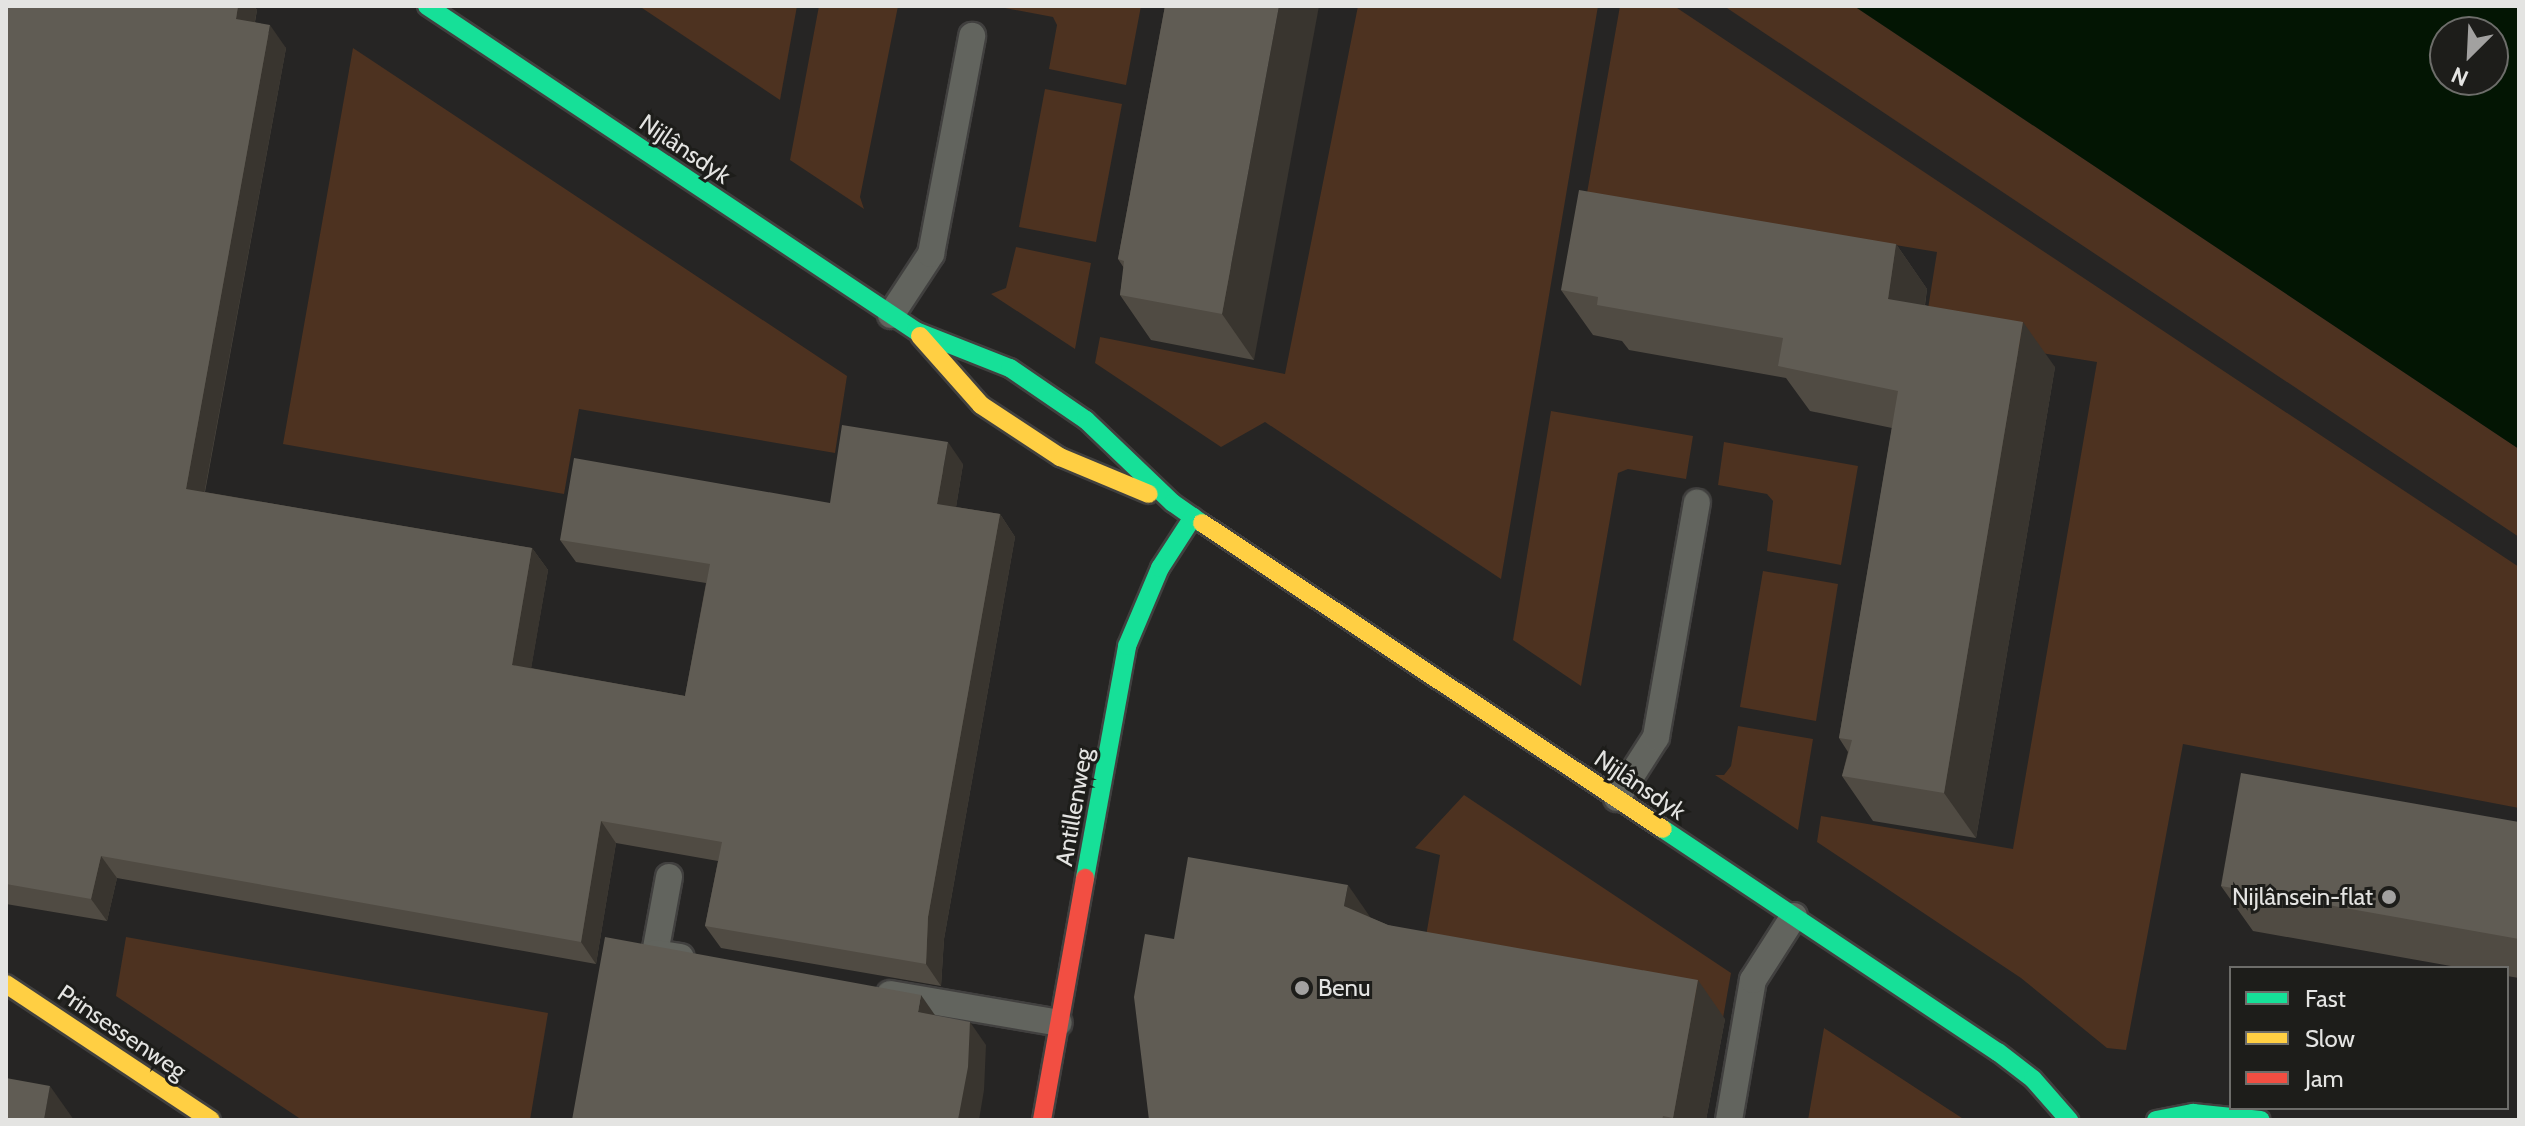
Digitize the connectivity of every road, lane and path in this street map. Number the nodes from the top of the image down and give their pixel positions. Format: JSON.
{"nodes":[{"id":1,"x":427,"y":6,"type":"edge"},
{"id":2,"x":972,"y":36,"type":"dead end"},
{"id":3,"x":891,"y":315,"type":"junction"},
{"id":4,"x":916,"y":331,"type":"junction"},
{"id":5,"x":1173,"y":503,"type":"junction"},
{"id":6,"x":1697,"y":503,"type":"dead end"},
{"id":7,"x":1193,"y":517,"type":"junction"},
{"id":8,"x":1617,"y":798,"type":"junction"},
{"id":9,"x":669,"y":877,"type":"dead end"},
{"id":10,"x":1794,"y":916,"type":"junction"},
{"id":11,"x":702,"y":961,"type":"edge"},
{"id":12,"x":6,"y":984,"type":"edge"},
{"id":13,"x":857,"y":988,"type":"edge"},
{"id":14,"x":1059,"y":1023,"type":"junction"},
{"id":15,"x":211,"y":1120,"type":"edge"},
{"id":16,"x":1042,"y":1120,"type":"edge"},
{"id":17,"x":1729,"y":1120,"type":"edge"},
{"id":18,"x":2069,"y":1120,"type":"edge"},
{"id":19,"x":2156,"y":1120,"type":"edge"},
{"id":20,"x":2261,"y":1120,"type":"edge"}],
"edges":[{"from":1,"to":3,"type":"street","name":"Nijlânsdyk"},
{"from":2,"to":3,"type":"lane"},
{"from":3,"to":4,"type":"street","name":"Nijlânsdyk"},
{"from":4,"to":5,"type":"street","name":"Nijlânsdyk"},
{"from":4,"to":5,"type":"street","name":"Nijlânsdyk"},
{"from":5,"to":7,"type":"street","name":"Nijlânsdyk"},
{"from":6,"to":8,"type":"lane"},
{"from":7,"to":8,"type":"street","name":"Nijlânsdyk"},
{"from":7,"to":14,"type":"street","name":"Antillenweg"},
{"from":8,"to":10,"type":"street","name":"Nijlânsdyk"},
{"from":9,"to":11,"type":"lane"},
{"from":10,"to":17,"type":"lane"},
{"from":10,"to":18,"type":"street","name":"Nijlânsdyk"},
{"from":12,"to":15,"type":"street","name":"Prinsessenweg"},
{"from":13,"to":14,"type":"lane"},
{"from":14,"to":16,"type":"street","name":"Antillenweg"},
{"from":19,"to":20,"type":"street"}]}
